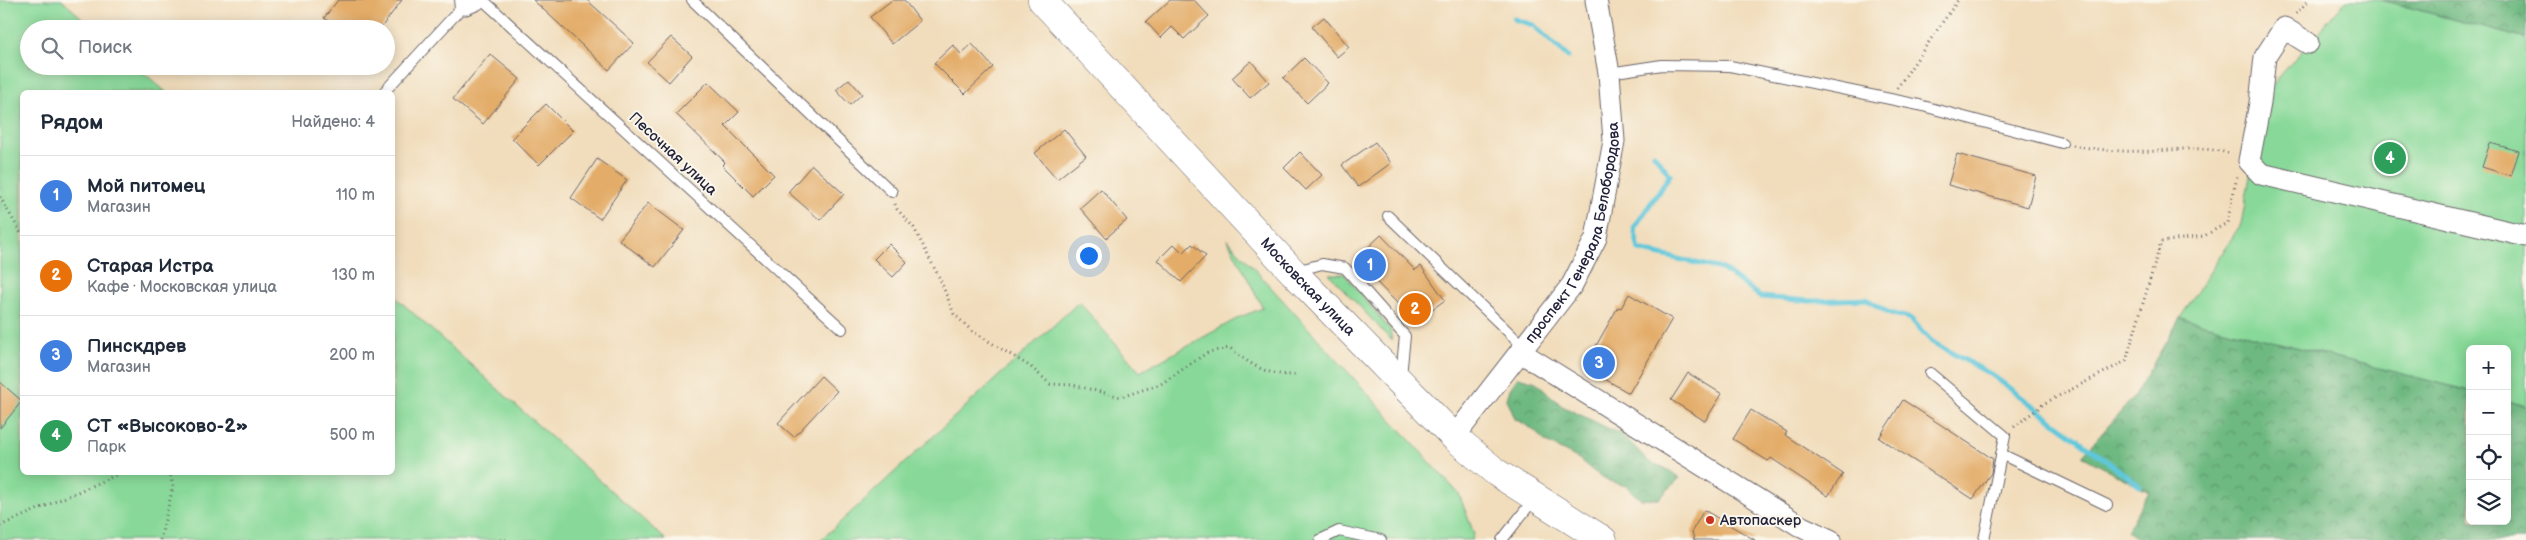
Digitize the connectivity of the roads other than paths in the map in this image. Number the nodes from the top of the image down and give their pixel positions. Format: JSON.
{"nodes":[{"id":1,"x":692,"y":0,"type":"edge"},
{"id":2,"x":1042,"y":0,"type":"edge"},
{"id":3,"x":471,"y":1,"type":"edge"},
{"id":4,"x":1598,"y":1,"type":"edge"},
{"id":5,"x":2308,"y":43,"type":"dead end"},
{"id":6,"x":1609,"y":73,"type":"junction"},
{"id":7,"x":386,"y":90,"type":"edge"},
{"id":8,"x":2062,"y":143,"type":"road end"},
{"id":9,"x":892,"y":192,"type":"road end"},
{"id":10,"x":1388,"y":216,"type":"dead end"},
{"id":11,"x":2526,"y":236,"type":"edge"},
{"id":12,"x":1293,"y":272,"type":"junction"},
{"id":13,"x":842,"y":330,"type":"dead end"},
{"id":14,"x":1522,"y":350,"type":"junction"},
{"id":15,"x":1930,"y":372,"type":"dead end"},
{"id":16,"x":1400,"y":384,"type":"junction"},
{"id":17,"x":1454,"y":437,"type":"junction"},
{"id":18,"x":2001,"y":454,"type":"junction"},
{"id":19,"x":1534,"y":499,"type":"junction"},
{"id":20,"x":2107,"y":505,"type":"dead end"},
{"id":21,"x":1320,"y":540,"type":"edge"},
{"id":22,"x":1381,"y":540,"type":"edge"},
{"id":23,"x":1502,"y":540,"type":"edge"},
{"id":24,"x":1603,"y":540,"type":"edge"},
{"id":25,"x":1830,"y":540,"type":"edge"},
{"id":26,"x":1984,"y":540,"type":"edge"}],
"edges":[{"from":1,"to":9,"type":"lane"},
{"from":2,"to":12,"type":"main road","name":"Московская улица"},
{"from":3,"to":7,"type":"lane"},
{"from":3,"to":13,"type":"lane","name":"Песочная улица"},
{"from":4,"to":6,"type":"street","name":"проспект Генерала Белобородова"},
{"from":5,"to":11,"type":"street"},
{"from":6,"to":8,"type":"lane"},
{"from":6,"to":14,"type":"street","name":"проспект Генерала Белобородова"},
{"from":10,"to":14,"type":"lane"},
{"from":12,"to":16,"type":"main road","name":"Московская улица"},
{"from":12,"to":16,"type":"lane"},
{"from":14,"to":17,"type":"street","name":"проспект Генерала Белобородова"},
{"from":14,"to":25,"type":"street"},
{"from":15,"to":18,"type":"lane"},
{"from":16,"to":17,"type":"main road","name":"Московская улица"},
{"from":17,"to":19,"type":"main road","name":"Московская улица"},
{"from":18,"to":20,"type":"lane"},
{"from":18,"to":26,"type":"lane"},
{"from":19,"to":23,"type":"lane"},
{"from":19,"to":24,"type":"main road","name":"Московская улица"},
{"from":21,"to":22,"type":"lane"}]}
